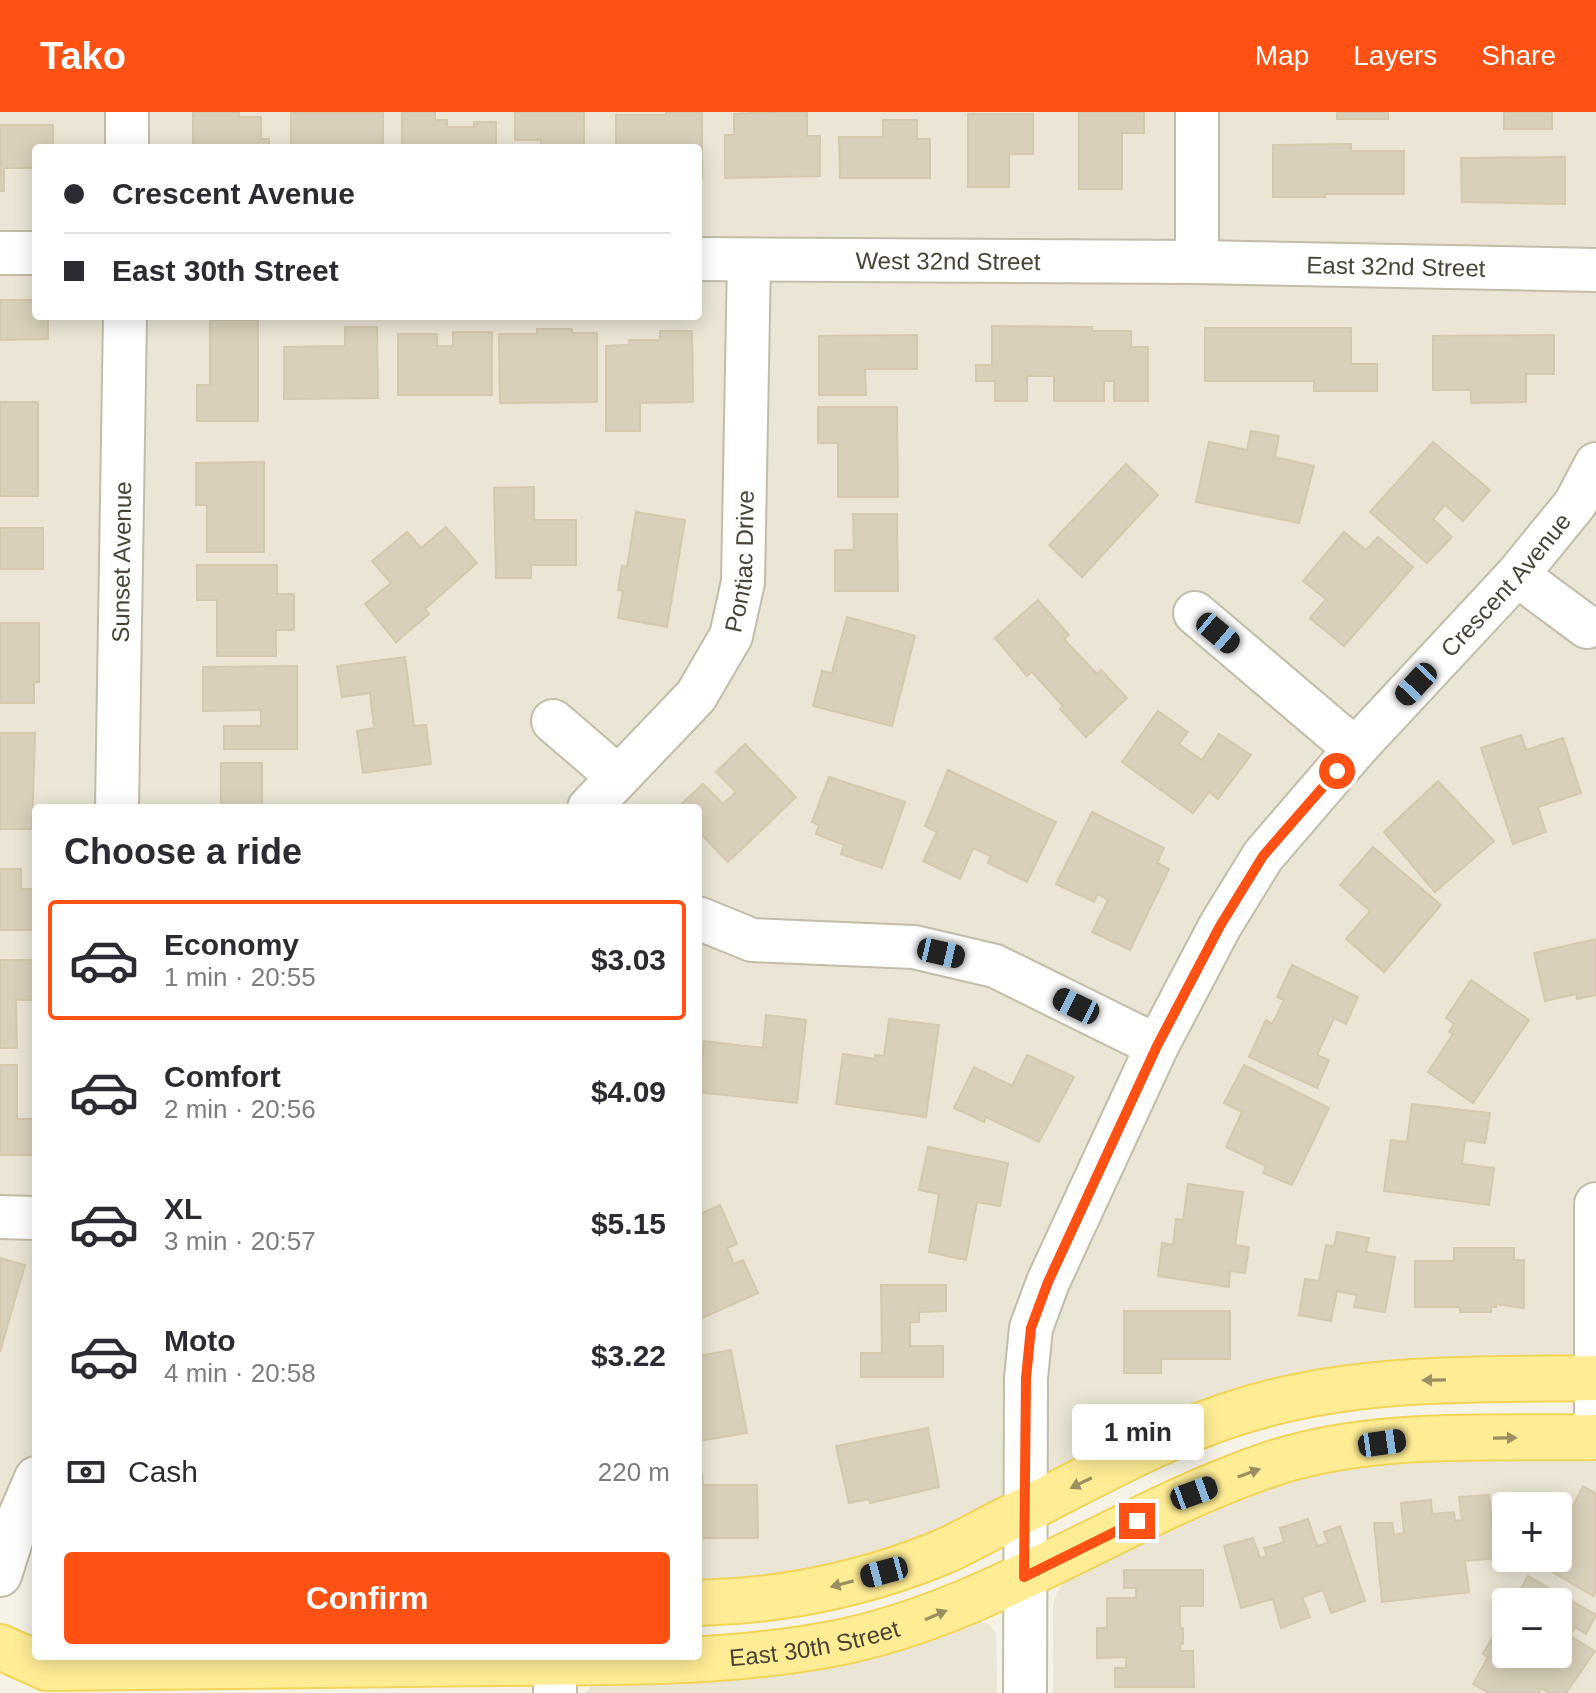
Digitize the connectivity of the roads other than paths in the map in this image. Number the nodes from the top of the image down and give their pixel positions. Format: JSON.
{"nodes":[{"id":1,"x":127,"y":112,"type":"edge"},
{"id":2,"x":1197,"y":112,"type":"edge"},
{"id":3,"x":127,"y":144,"type":"edge"},
{"id":4,"x":0,"y":253,"type":"edge"},
{"id":5,"x":32,"y":253,"type":"edge"},
{"id":6,"x":702,"y":259,"type":"edge"},
{"id":7,"x":749,"y":260,"type":"junction"},
{"id":8,"x":1197,"y":262,"type":"junction"},
{"id":9,"x":1596,"y":270,"type":"edge"},
{"id":10,"x":125,"y":320,"type":"edge"},
{"id":11,"x":1596,"y":464,"type":"edge"},
{"id":12,"x":1517,"y":575,"type":"junction"},
{"id":13,"x":1195,"y":613,"type":"dead end"},
{"id":14,"x":1587,"y":627,"type":"dead end"},
{"id":15,"x":553,"y":721,"type":"dead end"},
{"id":16,"x":1355,"y":749,"type":"junction"},
{"id":17,"x":618,"y":777,"type":"junction"},
{"id":18,"x":117,"y":804,"type":"edge"},
{"id":19,"x":593,"y":804,"type":"edge"},
{"id":20,"x":702,"y":920,"type":"edge"},
{"id":21,"x":1157,"y":1046,"type":"junction"},
{"id":22,"x":1596,"y":1204,"type":"edge"},
{"id":23,"x":0,"y":1217,"type":"edge"},
{"id":24,"x":32,"y":1218,"type":"edge"},
{"id":25,"x":1596,"y":1378,"type":"edge"},
{"id":26,"x":1596,"y":1417,"type":"edge"},
{"id":27,"x":1596,"y":1437,"type":"edge"},
{"id":28,"x":32,"y":1487,"type":"edge"},
{"id":29,"x":1024,"y":1511,"type":"junction"},
{"id":30,"x":0,"y":1575,"type":"edge"},
{"id":31,"x":1024,"y":1577,"type":"junction"},
{"id":32,"x":702,"y":1603,"type":"edge"},
{"id":33,"x":32,"y":1630,"type":"edge"},
{"id":34,"x":0,"y":1641,"type":"edge"},
{"id":35,"x":0,"y":1647,"type":"edge"},
{"id":36,"x":702,"y":1659,"type":"edge"},
{"id":37,"x":693,"y":1660,"type":"edge"},
{"id":38,"x":555,"y":1670,"type":"edge"},
{"id":39,"x":1025,"y":1693,"type":"edge"}],
"edges":[{"from":1,"to":3,"type":"street"},
{"from":2,"to":8,"type":"street"},
{"from":4,"to":5,"type":"street"},
{"from":6,"to":7,"type":"street","name":"West 32nd Street"},
{"from":7,"to":8,"type":"street","name":"West 32nd Street"},
{"from":7,"to":17,"type":"street","name":"Pontiac Drive"},
{"from":8,"to":9,"type":"street","name":"East 32nd Street"},
{"from":10,"to":18,"type":"street","name":"Sunset Avenue"},
{"from":11,"to":12,"type":"street","name":"Crescent Avenue"},
{"from":12,"to":14,"type":"street"},
{"from":12,"to":16,"type":"street","name":"Crescent Avenue"},
{"from":13,"to":16,"type":"street"},
{"from":15,"to":17,"type":"street"},
{"from":16,"to":21,"type":"street","name":"Crescent Avenue"},
{"from":17,"to":19,"type":"street","name":"Pontiac Drive"},
{"from":20,"to":21,"type":"street"},
{"from":21,"to":29,"type":"street","name":"Crescent Avenue"},
{"from":22,"to":25,"type":"street"},
{"from":23,"to":24,"type":"street"},
{"from":25,"to":26,"type":"street"},
{"from":25,"to":29,"type":"main road","one_way":true},
{"from":31,"to":27,"type":"main road","name":"East 30th Street","one_way":true},
{"from":28,"to":30,"type":"street"},
{"from":29,"to":31,"type":"street","name":"Crescent Avenue"},
{"from":29,"to":32,"type":"main road","one_way":true},
{"from":36,"to":31,"type":"main road","name":"East 30th Street","one_way":true},
{"from":31,"to":39,"type":"street","name":"Crescent Avenue"},
{"from":33,"to":34,"type":"main road"},
{"from":35,"to":38,"type":"main road","name":"East 30th Street"},
{"from":38,"to":37,"type":"main road","name":"East 30th Street","one_way":true}]}
